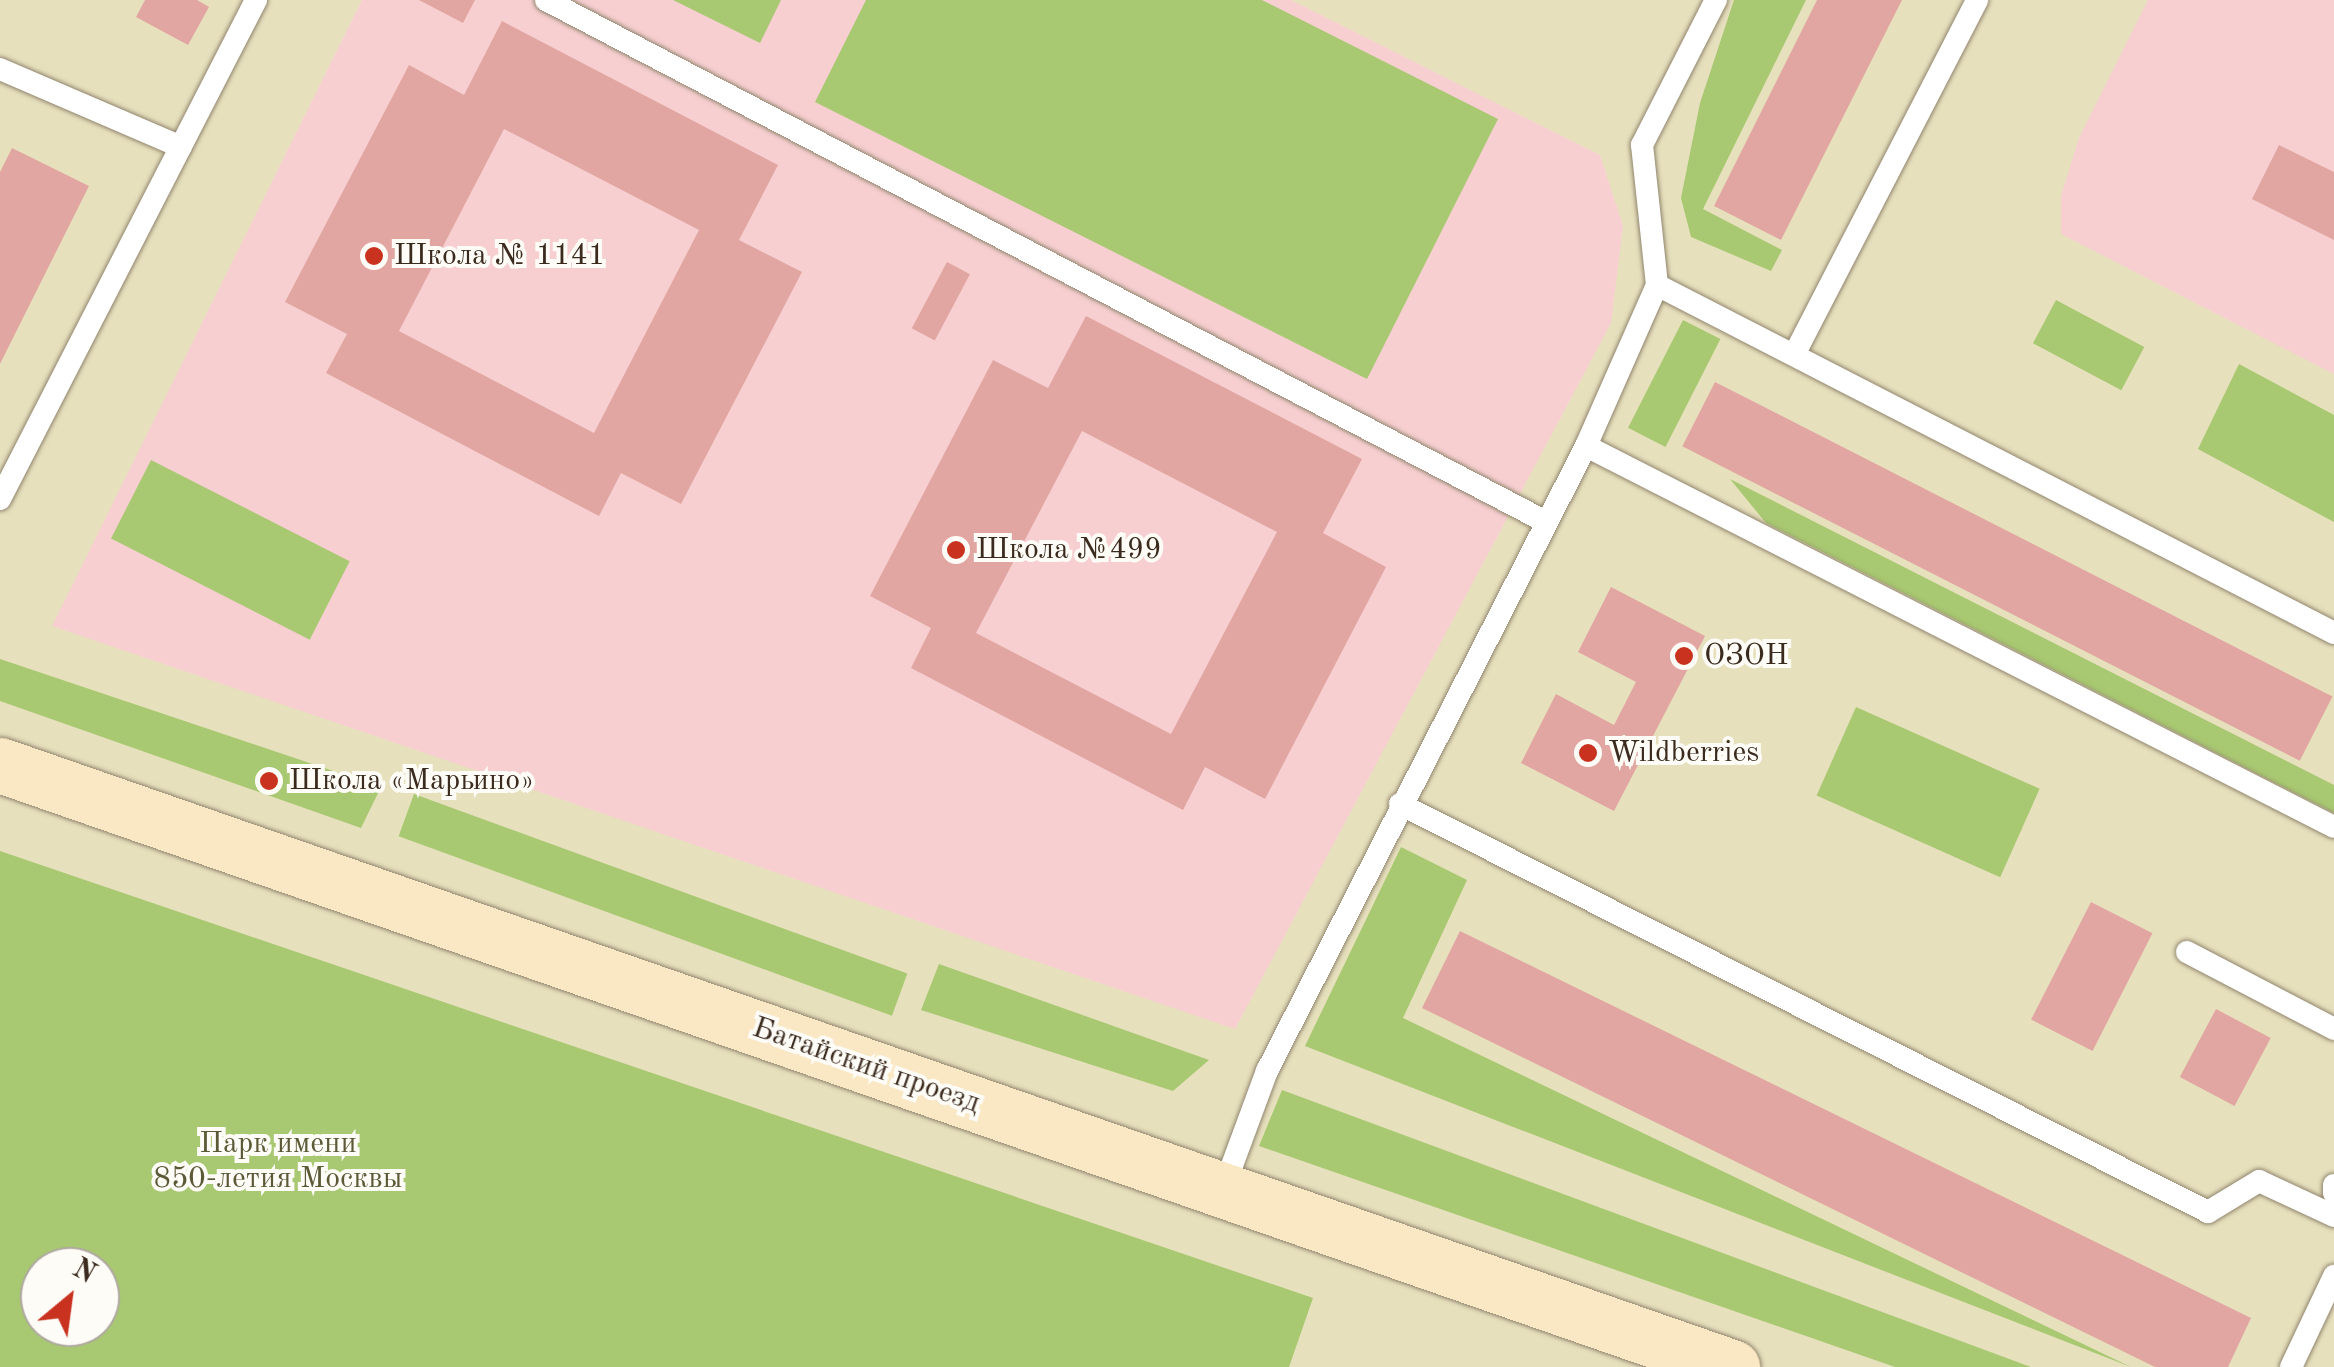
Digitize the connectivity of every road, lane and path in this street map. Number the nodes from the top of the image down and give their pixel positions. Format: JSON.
{"nodes":[{"id":1,"x":256,"y":0,"type":"edge"},
{"id":2,"x":546,"y":0,"type":"edge"},
{"id":3,"x":1716,"y":0,"type":"edge"},
{"id":4,"x":1977,"y":0,"type":"edge"},
{"id":5,"x":0,"y":70,"type":"edge"},
{"id":6,"x":181,"y":146,"type":"junction"},
{"id":7,"x":1657,"y":285,"type":"junction"},
{"id":8,"x":1795,"y":353,"type":"junction"},
{"id":9,"x":1586,"y":446,"type":"junction"},
{"id":10,"x":0,"y":498,"type":"edge"},
{"id":11,"x":1546,"y":522,"type":"junction"},
{"id":12,"x":2334,"y":633,"type":"edge"},
{"id":13,"x":0,"y":765,"type":"edge"},
{"id":14,"x":1400,"y":804,"type":"junction"},
{"id":15,"x":2334,"y":826,"type":"edge"},
{"id":16,"x":2186,"y":952,"type":"dead end"},
{"id":17,"x":2334,"y":1029,"type":"edge"},
{"id":18,"x":2334,"y":1185,"type":"edge"},
{"id":19,"x":1224,"y":1187,"type":"junction"},
{"id":20,"x":2334,"y":1193,"type":"edge"},
{"id":21,"x":2334,"y":1216,"type":"edge"},
{"id":22,"x":2334,"y":1276,"type":"edge"},
{"id":23,"x":1732,"y":1367,"type":"edge"},
{"id":24,"x":2292,"y":1367,"type":"edge"}],
"edges":[{"from":1,"to":6,"type":"lane"},
{"from":2,"to":11,"type":"lane"},
{"from":3,"to":7,"type":"lane"},
{"from":4,"to":8,"type":"lane"},
{"from":5,"to":6,"type":"lane"},
{"from":6,"to":10,"type":"lane"},
{"from":7,"to":8,"type":"lane"},
{"from":7,"to":9,"type":"lane"},
{"from":8,"to":12,"type":"lane"},
{"from":9,"to":11,"type":"lane"},
{"from":9,"to":15,"type":"lane"},
{"from":11,"to":14,"type":"lane"},
{"from":13,"to":19,"type":"main road","name":"Батайский проезд"},
{"from":14,"to":19,"type":"lane"},
{"from":14,"to":21,"type":"lane"},
{"from":16,"to":17,"type":"lane"},
{"from":18,"to":20,"type":"lane"},
{"from":19,"to":23,"type":"main road","name":"Батайский проезд"},
{"from":22,"to":24,"type":"lane"}]}
